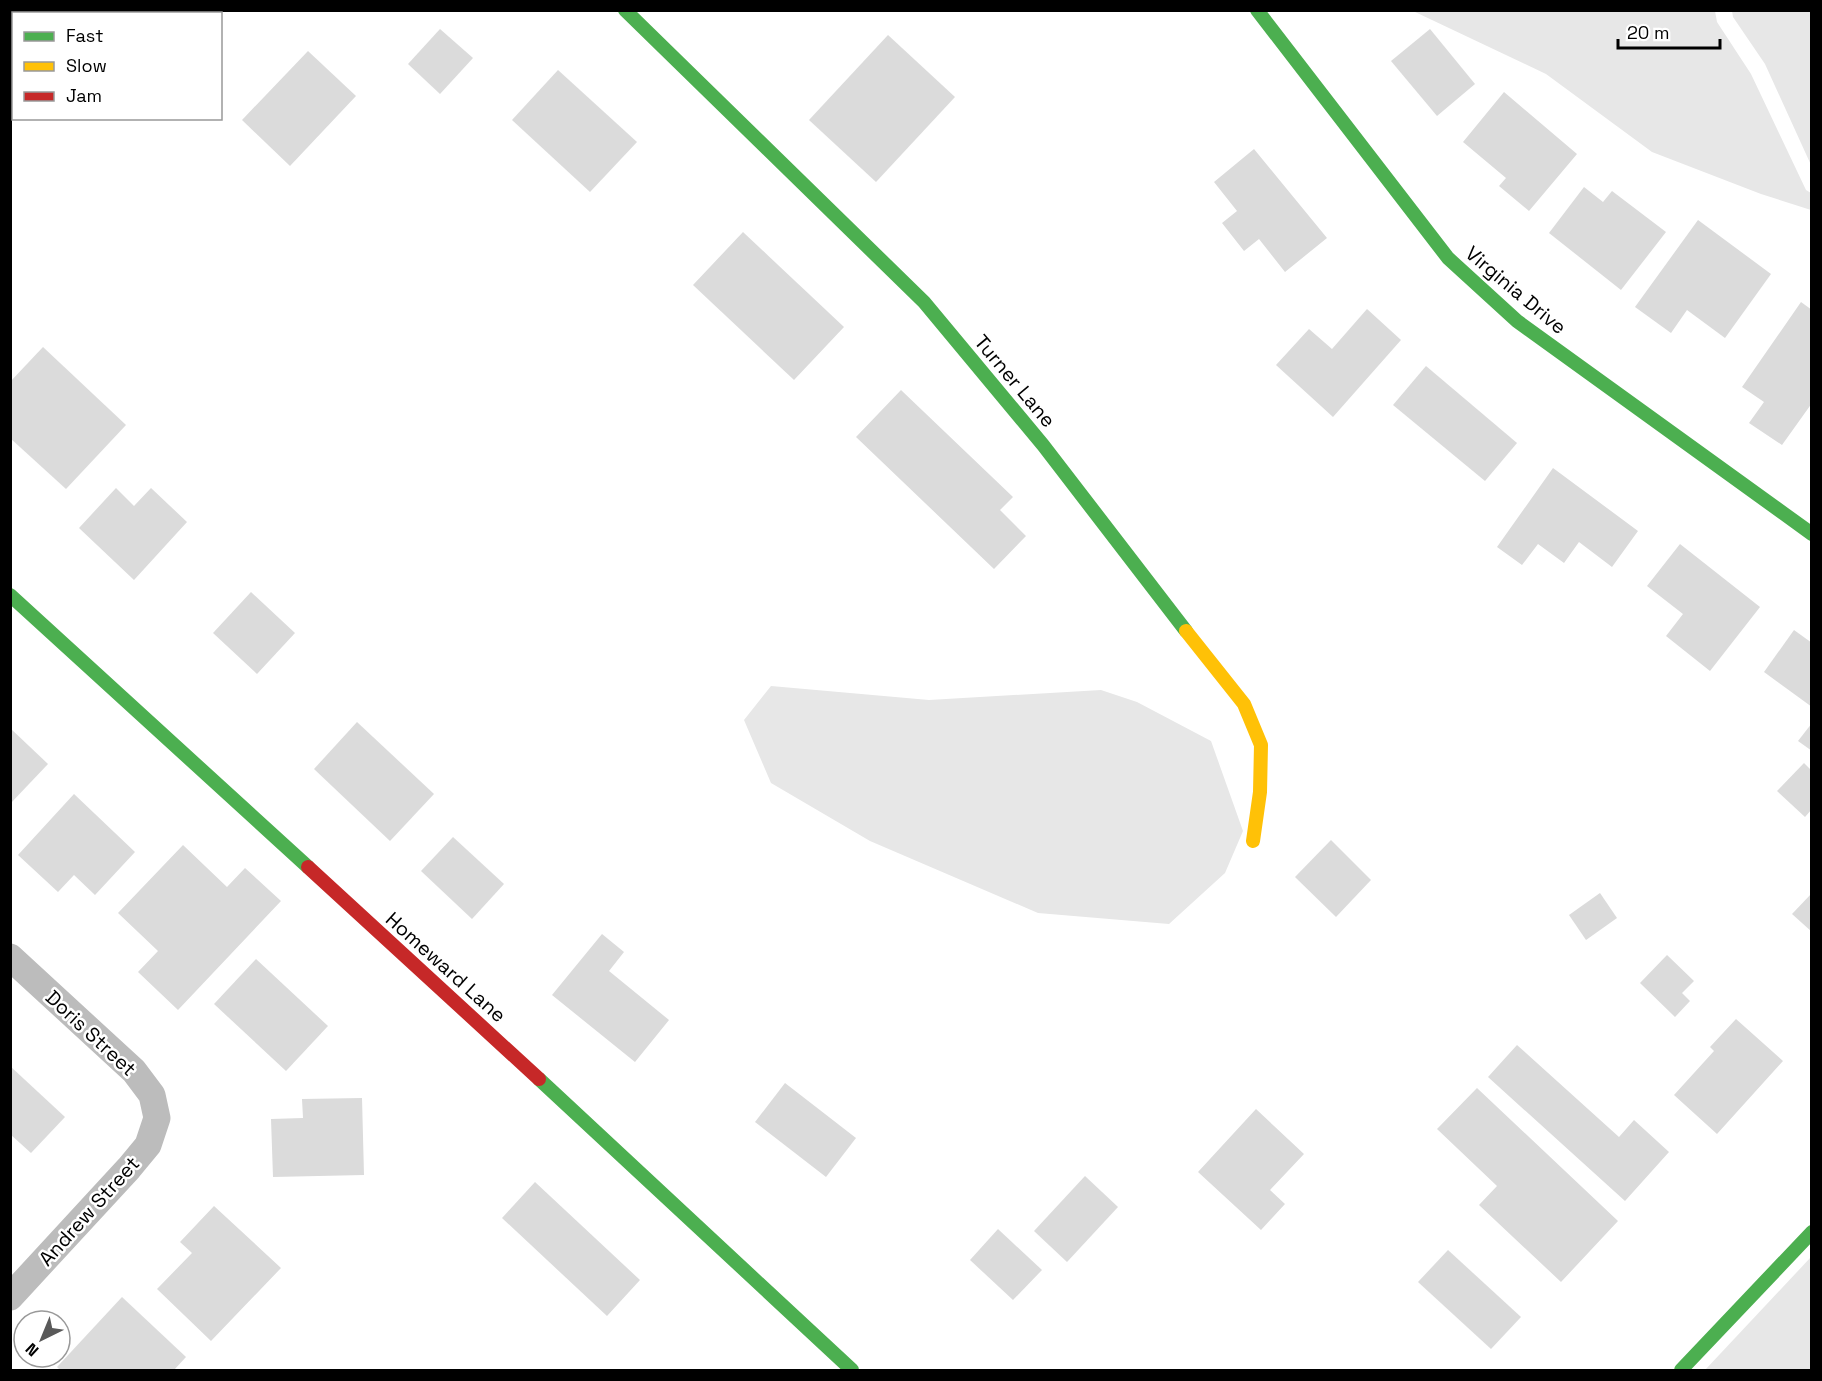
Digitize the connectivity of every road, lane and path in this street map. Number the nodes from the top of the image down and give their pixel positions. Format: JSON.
{"nodes":[{"id":1,"x":625,"y":10,"type":"edge"},
{"id":2,"x":1257,"y":10,"type":"edge"},
{"id":3,"x":1812,"y":534,"type":"edge"},
{"id":4,"x":10,"y":595,"type":"edge"},
{"id":5,"x":1253,"y":841,"type":"dead end"},
{"id":6,"x":10,"y":957,"type":"edge"},
{"id":7,"x":157,"y":1118,"type":"joint"},
{"id":8,"x":1812,"y":1232,"type":"edge"},
{"id":9,"x":10,"y":1297,"type":"edge"},
{"id":10,"x":852,"y":1371,"type":"edge"},
{"id":11,"x":1682,"y":1371,"type":"edge"}],
"edges":[{"from":1,"to":5,"type":"street","name":"Turner Lane"},
{"from":2,"to":3,"type":"street","name":"Virginia Drive"},
{"from":4,"to":10,"type":"street","name":"Homeward Lane"},
{"from":6,"to":7,"type":"street","name":"Doris Street"},
{"from":7,"to":9,"type":"street","name":"Andrew Street"},
{"from":8,"to":11,"type":"street"}]}
